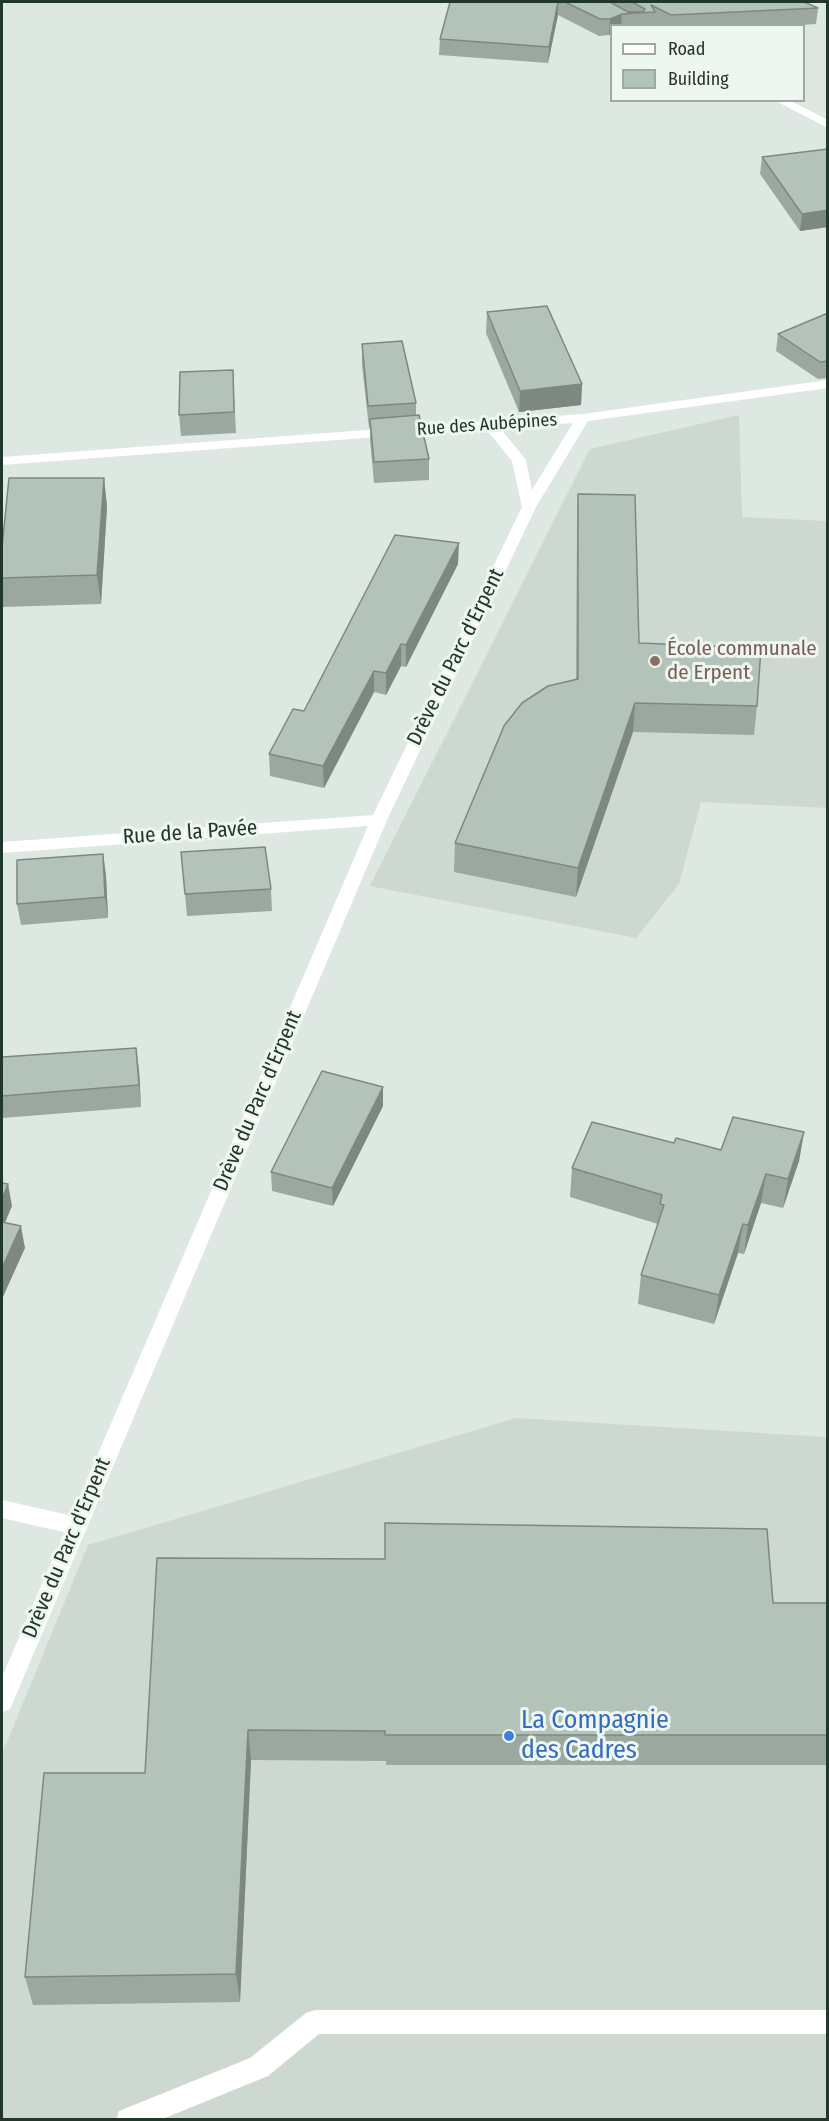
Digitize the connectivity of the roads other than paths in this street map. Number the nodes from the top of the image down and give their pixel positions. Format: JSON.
{"nodes":[{"id":1,"x":783,"y":102,"type":"edge"},
{"id":2,"x":828,"y":125,"type":"edge"},
{"id":3,"x":828,"y":384,"type":"edge"},
{"id":4,"x":583,"y":418,"type":"junction"},
{"id":5,"x":490,"y":425,"type":"junction"},
{"id":6,"x":2,"y":461,"type":"edge"},
{"id":7,"x":529,"y":507,"type":"junction"},
{"id":8,"x":379,"y":820,"type":"junction"},
{"id":9,"x":2,"y":847,"type":"edge"},
{"id":10,"x":2,"y":1509,"type":"edge"},
{"id":11,"x":77,"y":1526,"type":"junction"},
{"id":12,"x":2,"y":1702,"type":"edge"},
{"id":13,"x":828,"y":2022,"type":"edge"},
{"id":14,"x":128,"y":2120,"type":"edge"}],
"edges":[{"from":1,"to":2,"type":"street"},
{"from":3,"to":4,"type":"street","name":"Rue des Aubépines"},
{"from":4,"to":5,"type":"street","name":"Rue des Aubépines"},
{"from":4,"to":7,"type":"street","name":"Drève du Parc d'Erpent"},
{"from":5,"to":6,"type":"street","name":"Rue des Aubépines"},
{"from":5,"to":7,"type":"street"},
{"from":7,"to":8,"type":"street","name":"Drève du Parc d'Erpent"},
{"from":8,"to":9,"type":"street","name":"Rue de la Pavée"},
{"from":8,"to":11,"type":"street","name":"Drève du Parc d'Erpent"},
{"from":10,"to":11,"type":"street"},
{"from":11,"to":12,"type":"street","name":"Drève du Parc d'Erpent"},
{"from":13,"to":14,"type":"street"}]}
